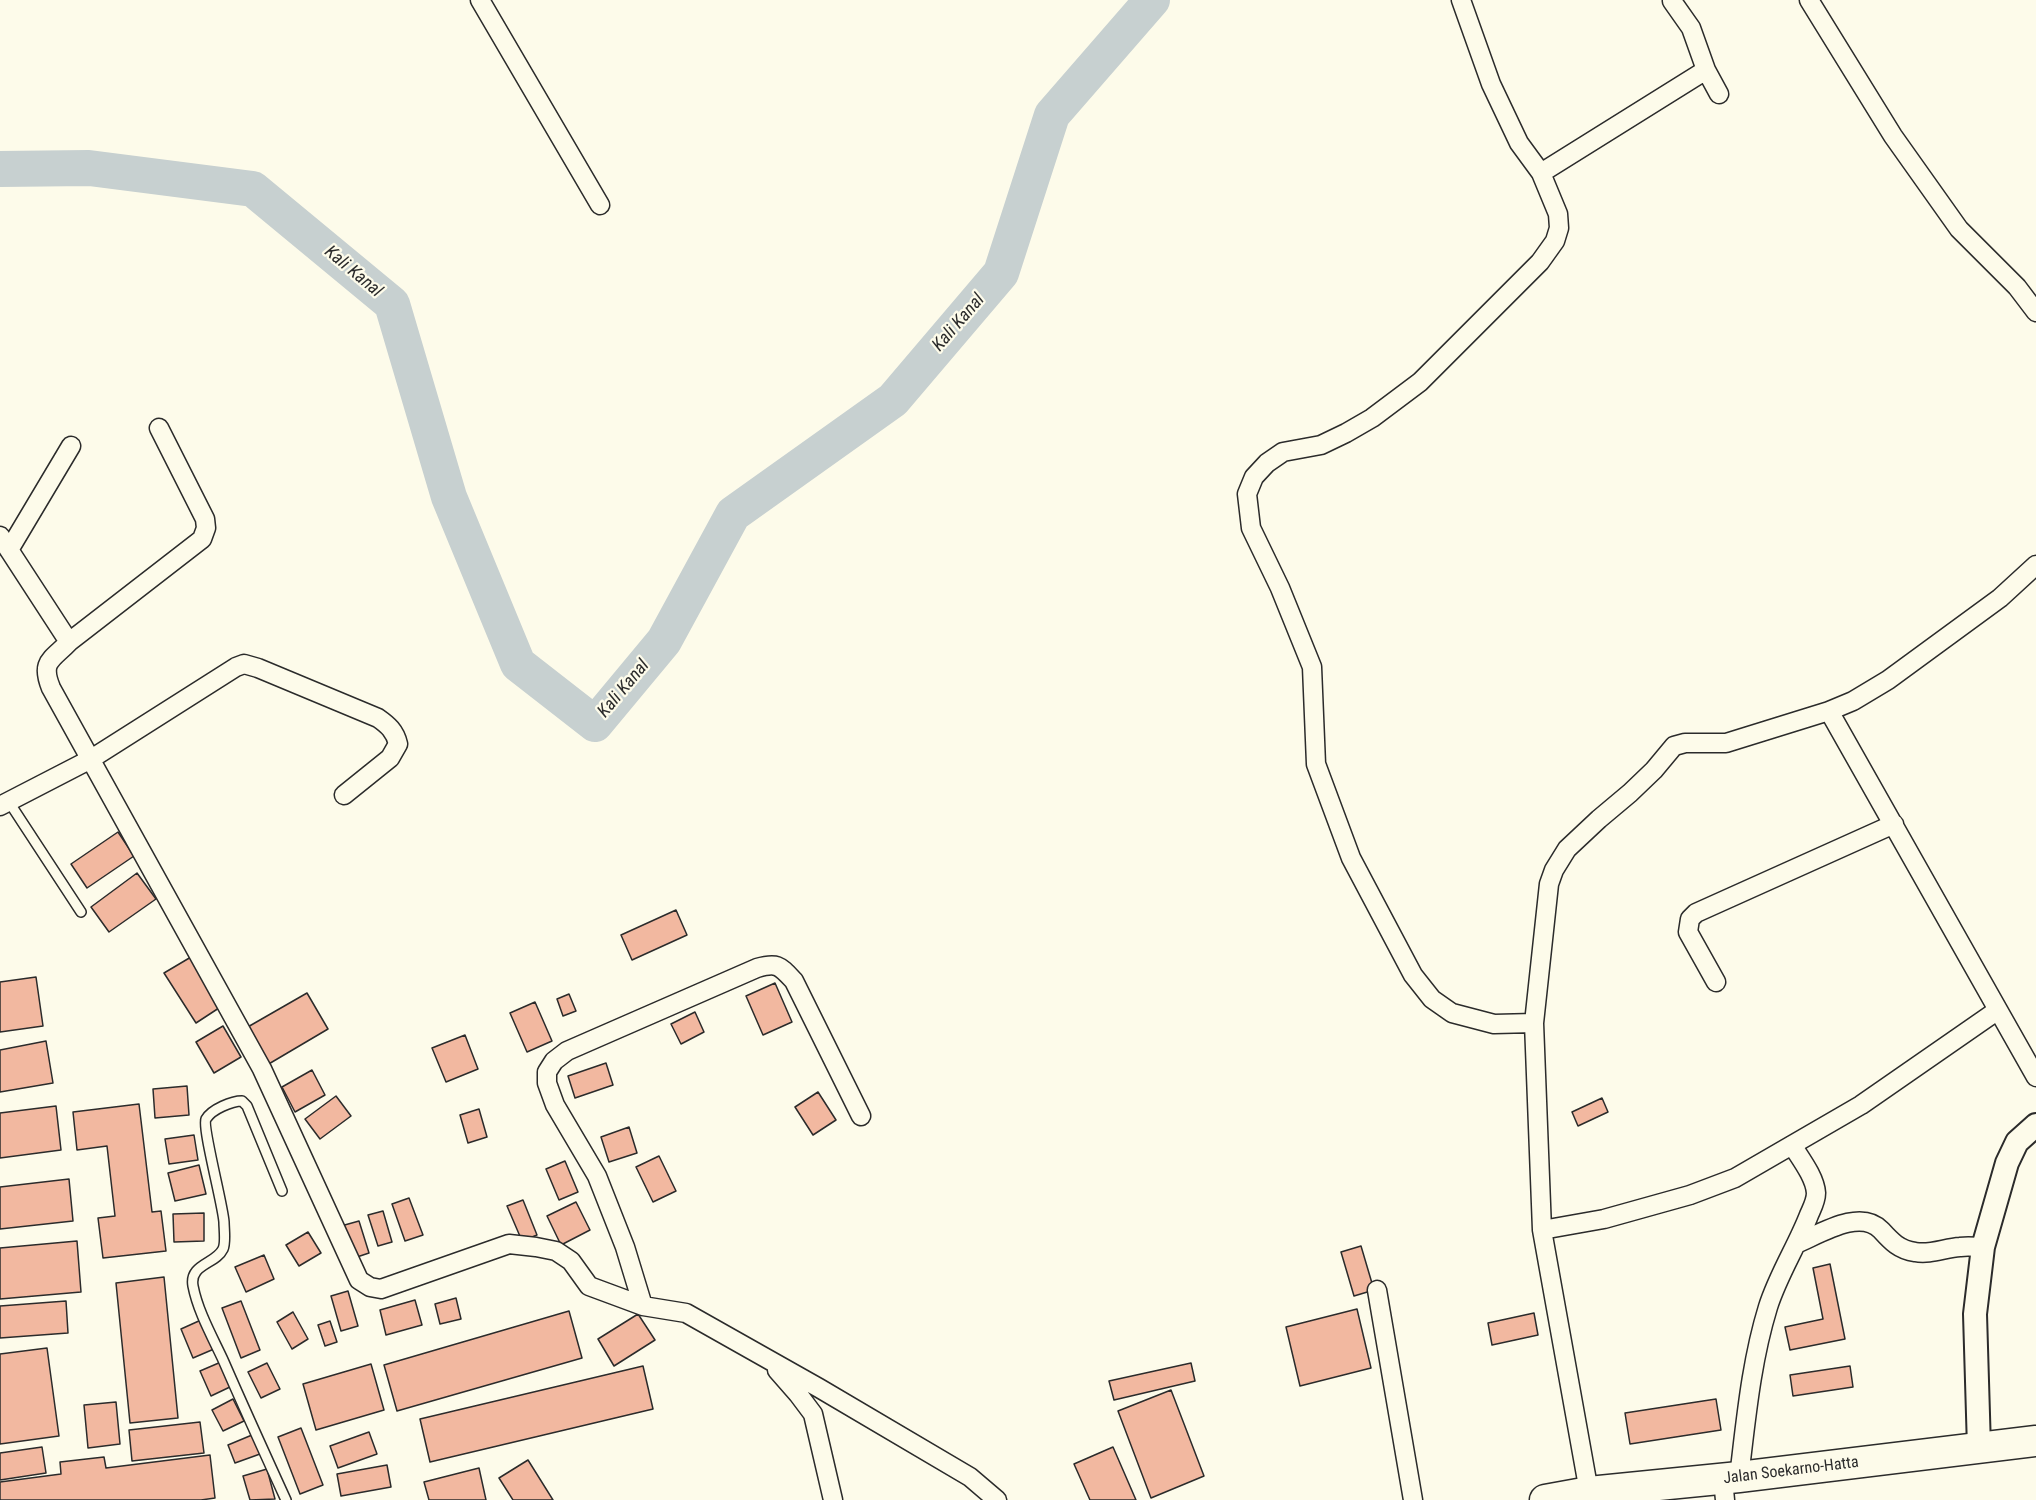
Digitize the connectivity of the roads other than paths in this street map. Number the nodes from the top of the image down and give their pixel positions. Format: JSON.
{"nodes":[{"id":1,"x":480,"y":0,"type":"edge"},
{"id":2,"x":1461,"y":0,"type":"edge"},
{"id":3,"x":1809,"y":0,"type":"edge"},
{"id":4,"x":1672,"y":1,"type":"edge"},
{"id":5,"x":1706,"y":70,"type":"junction"},
{"id":6,"x":1719,"y":94,"type":"dead end"},
{"id":7,"x":1541,"y":173,"type":"junction"},
{"id":8,"x":600,"y":205,"type":"dead end"},
{"id":9,"x":2036,"y":312,"type":"edge"},
{"id":10,"x":159,"y":428,"type":"dead end"},
{"id":11,"x":71,"y":446,"type":"dead end"},
{"id":12,"x":4,"y":543,"type":"edge"},
{"id":13,"x":2036,"y":565,"type":"edge"},
{"id":14,"x":69,"y":642,"type":"junction"},
{"id":15,"x":1829,"y":711,"type":"junction"},
{"id":16,"x":91,"y":759,"type":"junction"},
{"id":17,"x":344,"y":795,"type":"dead end"},
{"id":18,"x":3,"y":798,"type":"edge"},
{"id":19,"x":1894,"y":824,"type":"junction"},
{"id":20,"x":81,"y":912,"type":"dead end"},
{"id":21,"x":1716,"y":982,"type":"dead end"},
{"id":22,"x":1998,"y":1010,"type":"junction"},
{"id":23,"x":1534,"y":1023,"type":"junction"},
{"id":24,"x":2036,"y":1077,"type":"edge"},
{"id":25,"x":861,"y":1116,"type":"dead end"},
{"id":26,"x":2036,"y":1125,"type":"edge"},
{"id":27,"x":1792,"y":1144,"type":"junction"},
{"id":28,"x":282,"y":1191,"type":"dead end"},
{"id":29,"x":1542,"y":1230,"type":"junction"},
{"id":30,"x":1796,"y":1244,"type":"junction"},
{"id":31,"x":1983,"y":1247,"type":"junction"},
{"id":32,"x":1377,"y":1290,"type":"dead end"},
{"id":33,"x":643,"y":1306,"type":"junction"},
{"id":34,"x":765,"y":1358,"type":"junction"},
{"id":35,"x":2036,"y":1441,"type":"edge"},
{"id":36,"x":1978,"y":1448,"type":"junction"},
{"id":37,"x":1729,"y":1485,"type":"edge"},
{"id":38,"x":1589,"y":1492,"type":"junction"},
{"id":39,"x":286,"y":1500,"type":"edge"},
{"id":40,"x":833,"y":1500,"type":"edge"},
{"id":41,"x":998,"y":1500,"type":"edge"},
{"id":42,"x":1413,"y":1500,"type":"edge"},
{"id":43,"x":1545,"y":1500,"type":"edge"}],
"edges":[{"from":1,"to":8,"type":"street"},
{"from":2,"to":7,"type":"street"},
{"from":3,"to":9,"type":"street"},
{"from":4,"to":5,"type":"street"},
{"from":5,"to":6,"type":"street"},
{"from":5,"to":7,"type":"street"},
{"from":7,"to":23,"type":"street"},
{"from":10,"to":14,"type":"street"},
{"from":11,"to":12,"type":"street"},
{"from":12,"to":14,"type":"street"},
{"from":13,"to":15,"type":"street"},
{"from":14,"to":16,"type":"street"},
{"from":15,"to":19,"type":"street"},
{"from":15,"to":23,"type":"street"},
{"from":16,"to":17,"type":"street"},
{"from":16,"to":18,"type":"street"},
{"from":16,"to":33,"type":"street"},
{"from":18,"to":20,"type":"lane"},
{"from":19,"to":21,"type":"street"},
{"from":19,"to":22,"type":"street"},
{"from":22,"to":24,"type":"street"},
{"from":22,"to":27,"type":"street"},
{"from":23,"to":29,"type":"street"},
{"from":25,"to":33,"type":"street"},
{"from":26,"to":31,"type":"street"},
{"from":27,"to":29,"type":"street"},
{"from":27,"to":30,"type":"street"},
{"from":28,"to":39,"type":"lane"},
{"from":29,"to":38,"type":"street"},
{"from":30,"to":31,"type":"street"},
{"from":30,"to":37,"type":"street"},
{"from":31,"to":36,"type":"street"},
{"from":32,"to":42,"type":"street"},
{"from":33,"to":34,"type":"street"},
{"from":34,"to":40,"type":"street"},
{"from":34,"to":41,"type":"street"},
{"from":35,"to":36,"type":"highway","name":"Jalan Soekarno-Hatta"},
{"from":36,"to":37,"type":"highway","name":"Jalan Soekarno-Hatta"},
{"from":37,"to":38,"type":"highway","name":"Jalan Soekarno-Hatta"},
{"from":38,"to":43,"type":"highway","name":"Jalan Soekarno-Hatta"}]}
